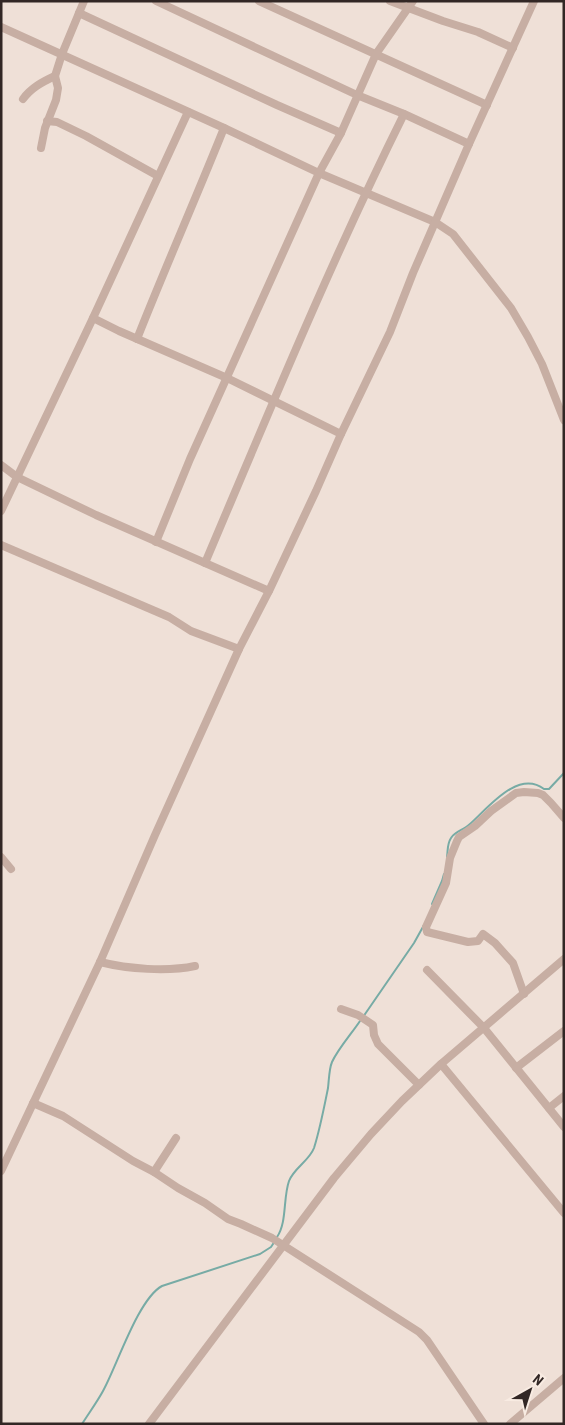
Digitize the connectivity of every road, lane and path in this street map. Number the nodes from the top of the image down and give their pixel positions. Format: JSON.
{"nodes":[{"id":1,"x":84,"y":1,"type":"edge"},
{"id":2,"x":156,"y":1,"type":"edge"},
{"id":3,"x":259,"y":1,"type":"edge"},
{"id":4,"x":390,"y":1,"type":"edge"},
{"id":5,"x":413,"y":1,"type":"edge"},
{"id":6,"x":534,"y":1,"type":"edge"},
{"id":7,"x":408,"y":8,"type":"junction"},
{"id":8,"x":79,"y":13,"type":"junction"},
{"id":9,"x":1,"y":27,"type":"edge"},
{"id":10,"x":513,"y":48,"type":"junction"},
{"id":11,"x":62,"y":54,"type":"junction"},
{"id":12,"x":376,"y":54,"type":"junction"},
{"id":13,"x":55,"y":76,"type":"junction"},
{"id":14,"x":358,"y":95,"type":"junction"},
{"id":15,"x":22,"y":99,"type":"dead end"},
{"id":16,"x":487,"y":105,"type":"junction"},
{"id":17,"x":188,"y":112,"type":"junction"},
{"id":18,"x":404,"y":114,"type":"junction"},
{"id":19,"x":47,"y":121,"type":"junction"},
{"id":20,"x":224,"y":128,"type":"junction"},
{"id":21,"x":341,"y":133,"type":"junction"},
{"id":22,"x":469,"y":144,"type":"junction"},
{"id":23,"x":41,"y":148,"type":"dead end"},
{"id":24,"x":319,"y":173,"type":"junction"},
{"id":25,"x":158,"y":176,"type":"junction"},
{"id":26,"x":364,"y":194,"type":"junction"},
{"id":27,"x":435,"y":222,"type":"junction"},
{"id":28,"x":93,"y":318,"type":"junction"},
{"id":29,"x":137,"y":338,"type":"junction"},
{"id":30,"x":227,"y":378,"type":"junction"},
{"id":31,"x":274,"y":400,"type":"junction"},
{"id":32,"x":564,"y":420,"type":"edge"},
{"id":33,"x":341,"y":434,"type":"junction"},
{"id":34,"x":1,"y":465,"type":"edge"},
{"id":35,"x":17,"y":477,"type":"junction"},
{"id":36,"x":1,"y":511,"type":"edge"},
{"id":37,"x":156,"y":542,"type":"junction"},
{"id":38,"x":1,"y":545,"type":"edge"},
{"id":39,"x":205,"y":563,"type":"junction"},
{"id":40,"x":269,"y":591,"type":"junction"},
{"id":41,"x":239,"y":649,"type":"junction"},
{"id":42,"x":564,"y":818,"type":"edge"},
{"id":43,"x":1,"y":857,"type":"edge"},
{"id":44,"x":11,"y":870,"type":"dead end"},
{"id":45,"x":564,"y":960,"type":"edge"},
{"id":46,"x":100,"y":962,"type":"junction"},
{"id":47,"x":195,"y":966,"type":"dead end"},
{"id":48,"x":427,"y":970,"type":"dead end"},
{"id":49,"x":524,"y":994,"type":"junction"},
{"id":50,"x":342,"y":1009,"type":"dead end"},
{"id":51,"x":484,"y":1028,"type":"junction"},
{"id":52,"x":564,"y":1031,"type":"edge"},
{"id":53,"x":441,"y":1064,"type":"junction"},
{"id":54,"x":516,"y":1068,"type":"junction"},
{"id":55,"x":419,"y":1085,"type":"junction"},
{"id":56,"x":564,"y":1096,"type":"edge"},
{"id":57,"x":34,"y":1103,"type":"junction"},
{"id":58,"x":550,"y":1108,"type":"junction"},
{"id":59,"x":564,"y":1127,"type":"edge"},
{"id":60,"x":176,"y":1138,"type":"dead end"},
{"id":61,"x":1,"y":1171,"type":"edge"},
{"id":62,"x":154,"y":1172,"type":"junction"},
{"id":63,"x":564,"y":1213,"type":"edge"},
{"id":64,"x":281,"y":1244,"type":"junction"},
{"id":65,"x":564,"y":1378,"type":"edge"},
{"id":66,"x":149,"y":1424,"type":"edge"},
{"id":67,"x":484,"y":1424,"type":"edge"},
{"id":68,"x":510,"y":1424,"type":"edge"}],
"edges":[{"from":1,"to":8,"type":"street"},
{"from":2,"to":14,"type":"street"},
{"from":3,"to":12,"type":"street"},
{"from":4,"to":7,"type":"street"},
{"from":5,"to":7,"type":"street"},
{"from":6,"to":10,"type":"street"},
{"from":7,"to":10,"type":"street"},
{"from":7,"to":12,"type":"street"},
{"from":8,"to":11,"type":"street"},
{"from":8,"to":21,"type":"street"},
{"from":9,"to":11,"type":"street"},
{"from":10,"to":16,"type":"street"},
{"from":11,"to":13,"type":"street"},
{"from":11,"to":17,"type":"street"},
{"from":12,"to":14,"type":"street"},
{"from":12,"to":16,"type":"street"},
{"from":13,"to":15,"type":"street"},
{"from":13,"to":19,"type":"street"},
{"from":14,"to":18,"type":"street"},
{"from":14,"to":21,"type":"street"},
{"from":16,"to":22,"type":"street"},
{"from":17,"to":20,"type":"street"},
{"from":17,"to":25,"type":"street"},
{"from":18,"to":22,"type":"street"},
{"from":18,"to":26,"type":"street"},
{"from":19,"to":23,"type":"street"},
{"from":19,"to":25,"type":"street"},
{"from":20,"to":24,"type":"street"},
{"from":20,"to":29,"type":"street"},
{"from":21,"to":24,"type":"street"},
{"from":22,"to":27,"type":"street"},
{"from":24,"to":26,"type":"street"},
{"from":24,"to":30,"type":"street"},
{"from":25,"to":28,"type":"street"},
{"from":26,"to":27,"type":"street"},
{"from":26,"to":31,"type":"street"},
{"from":27,"to":32,"type":"street"},
{"from":27,"to":33,"type":"street"},
{"from":28,"to":29,"type":"street"},
{"from":28,"to":35,"type":"street"},
{"from":29,"to":30,"type":"street"},
{"from":30,"to":31,"type":"street"},
{"from":30,"to":37,"type":"street"},
{"from":31,"to":33,"type":"street"},
{"from":31,"to":39,"type":"street"},
{"from":33,"to":40,"type":"street"},
{"from":34,"to":35,"type":"street"},
{"from":35,"to":36,"type":"street"},
{"from":35,"to":37,"type":"street"},
{"from":37,"to":39,"type":"street"},
{"from":38,"to":41,"type":"street"},
{"from":39,"to":40,"type":"street"},
{"from":40,"to":41,"type":"street"},
{"from":41,"to":46,"type":"street"},
{"from":42,"to":49,"type":"street"},
{"from":43,"to":44,"type":"street"},
{"from":45,"to":49,"type":"street"},
{"from":46,"to":47,"type":"street"},
{"from":46,"to":57,"type":"street"},
{"from":48,"to":51,"type":"street"},
{"from":49,"to":51,"type":"street"},
{"from":50,"to":55,"type":"street"},
{"from":51,"to":53,"type":"street"},
{"from":51,"to":54,"type":"street"},
{"from":52,"to":54,"type":"street"},
{"from":53,"to":55,"type":"street"},
{"from":53,"to":63,"type":"street"},
{"from":54,"to":58,"type":"street"},
{"from":55,"to":64,"type":"street"},
{"from":56,"to":58,"type":"street"},
{"from":57,"to":61,"type":"street"},
{"from":57,"to":62,"type":"street"},
{"from":58,"to":59,"type":"street"},
{"from":60,"to":62,"type":"street"},
{"from":62,"to":64,"type":"street"},
{"from":64,"to":66,"type":"street"},
{"from":64,"to":67,"type":"street"},
{"from":65,"to":68,"type":"street"}]}
